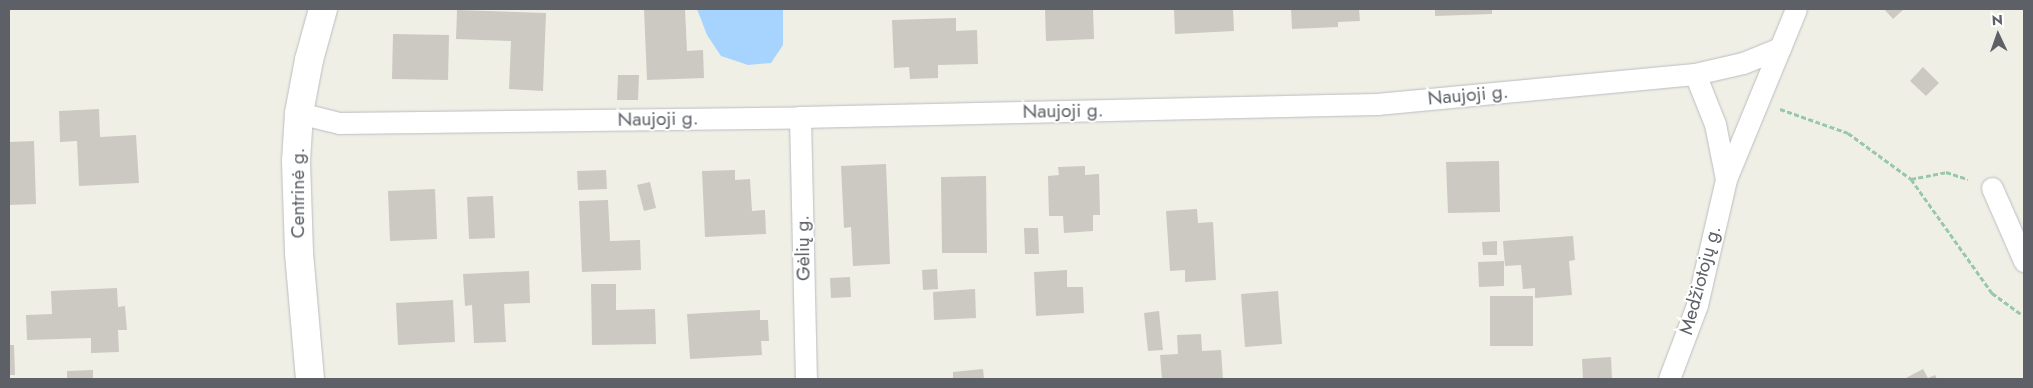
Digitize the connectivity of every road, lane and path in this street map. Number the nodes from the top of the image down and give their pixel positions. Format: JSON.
{"nodes":[{"id":1,"x":323,"y":9,"type":"edge"},
{"id":2,"x":1796,"y":9,"type":"edge"},
{"id":3,"x":1780,"y":48,"type":"junction"},
{"id":4,"x":1695,"y":74,"type":"junction"},
{"id":5,"x":1758,"y":102,"type":"junction"},
{"id":6,"x":299,"y":113,"type":"junction"},
{"id":7,"x":800,"y":117,"type":"junction"},
{"id":8,"x":1726,"y":179,"type":"junction"},
{"id":9,"x":1911,"y":179,"type":"junction"},
{"id":10,"x":1992,"y":188,"type":"joint"},
{"id":11,"x":2024,"y":261,"type":"edge"},
{"id":12,"x":2022,"y":314,"type":"dead end"},
{"id":13,"x":310,"y":379,"type":"edge"},
{"id":14,"x":806,"y":379,"type":"edge"},
{"id":15,"x":1670,"y":379,"type":"edge"}],
"edges":[{"from":1,"to":6,"type":"main road","name":"Centrinė g."},
{"from":2,"to":3,"type":"street"},
{"from":3,"to":4,"type":"street","name":"Naujoji g."},
{"from":3,"to":5,"type":"street","name":"Medžiotojų g."},
{"from":4,"to":7,"type":"street","name":"Naujoji g."},
{"from":4,"to":8,"type":"street","name":"Medžiotojų g."},
{"from":5,"to":8,"type":"street","name":"Medžiotojų g."},
{"from":5,"to":9,"type":"path"},
{"from":6,"to":7,"type":"street","name":"Naujoji g."},
{"from":6,"to":13,"type":"main road","name":"Centrinė g."},
{"from":7,"to":14,"type":"street","name":"Gėlių g."},
{"from":8,"to":15,"type":"street","name":"Medžiotojų g."},
{"from":9,"to":10,"type":"path"},
{"from":9,"to":12,"type":"path"},
{"from":10,"to":11,"type":"street"}]}
